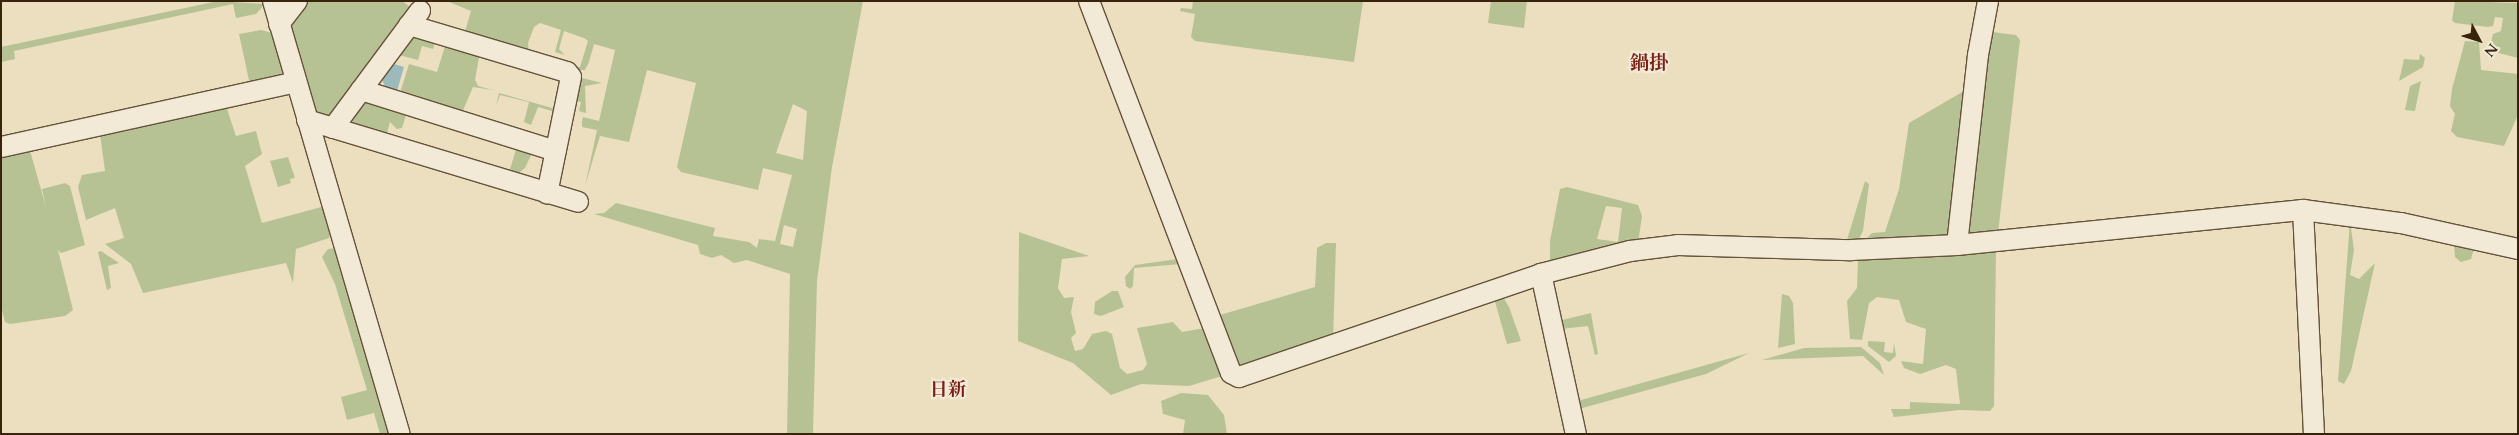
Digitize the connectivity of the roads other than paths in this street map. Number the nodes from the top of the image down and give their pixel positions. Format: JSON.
{"nodes":[{"id":1,"x":273,"y":1,"type":"edge"},
{"id":2,"x":297,"y":1,"type":"edge"},
{"id":3,"x":1089,"y":1,"type":"edge"},
{"id":4,"x":1988,"y":1,"type":"edge"},
{"id":5,"x":279,"y":24,"type":"junction"},
{"id":6,"x":296,"y":82,"type":"junction"},
{"id":7,"x":361,"y":90,"type":"junction"},
{"id":8,"x":307,"y":120,"type":"junction"},
{"id":9,"x":333,"y":128,"type":"junction"},
{"id":10,"x":1,"y":147,"type":"edge"},
{"id":11,"x":556,"y":151,"type":"junction"},
{"id":12,"x":547,"y":194,"type":"junction"},
{"id":13,"x":578,"y":202,"type":"dead end"},
{"id":14,"x":2304,"y":210,"type":"junction"},
{"id":15,"x":1957,"y":245,"type":"junction"},
{"id":16,"x":2518,"y":249,"type":"edge"},
{"id":17,"x":1541,"y":274,"type":"junction"},
{"id":18,"x":400,"y":434,"type":"edge"},
{"id":19,"x":1576,"y":434,"type":"edge"},
{"id":20,"x":2314,"y":434,"type":"edge"}],
"edges":[{"from":1,"to":5,"type":"street"},
{"from":2,"to":5,"type":"street"},
{"from":3,"to":17,"type":"street"},
{"from":4,"to":15,"type":"street"},
{"from":5,"to":6,"type":"street"},
{"from":6,"to":8,"type":"street"},
{"from":6,"to":10,"type":"street"},
{"from":7,"to":9,"type":"street"},
{"from":7,"to":11,"type":"street"},
{"from":7,"to":11,"type":"street"},
{"from":8,"to":9,"type":"street"},
{"from":8,"to":18,"type":"street"},
{"from":9,"to":12,"type":"street"},
{"from":11,"to":12,"type":"street"},
{"from":12,"to":13,"type":"street"},
{"from":14,"to":15,"type":"street"},
{"from":14,"to":16,"type":"street"},
{"from":14,"to":20,"type":"street"},
{"from":15,"to":17,"type":"street"},
{"from":17,"to":19,"type":"street"}]}
